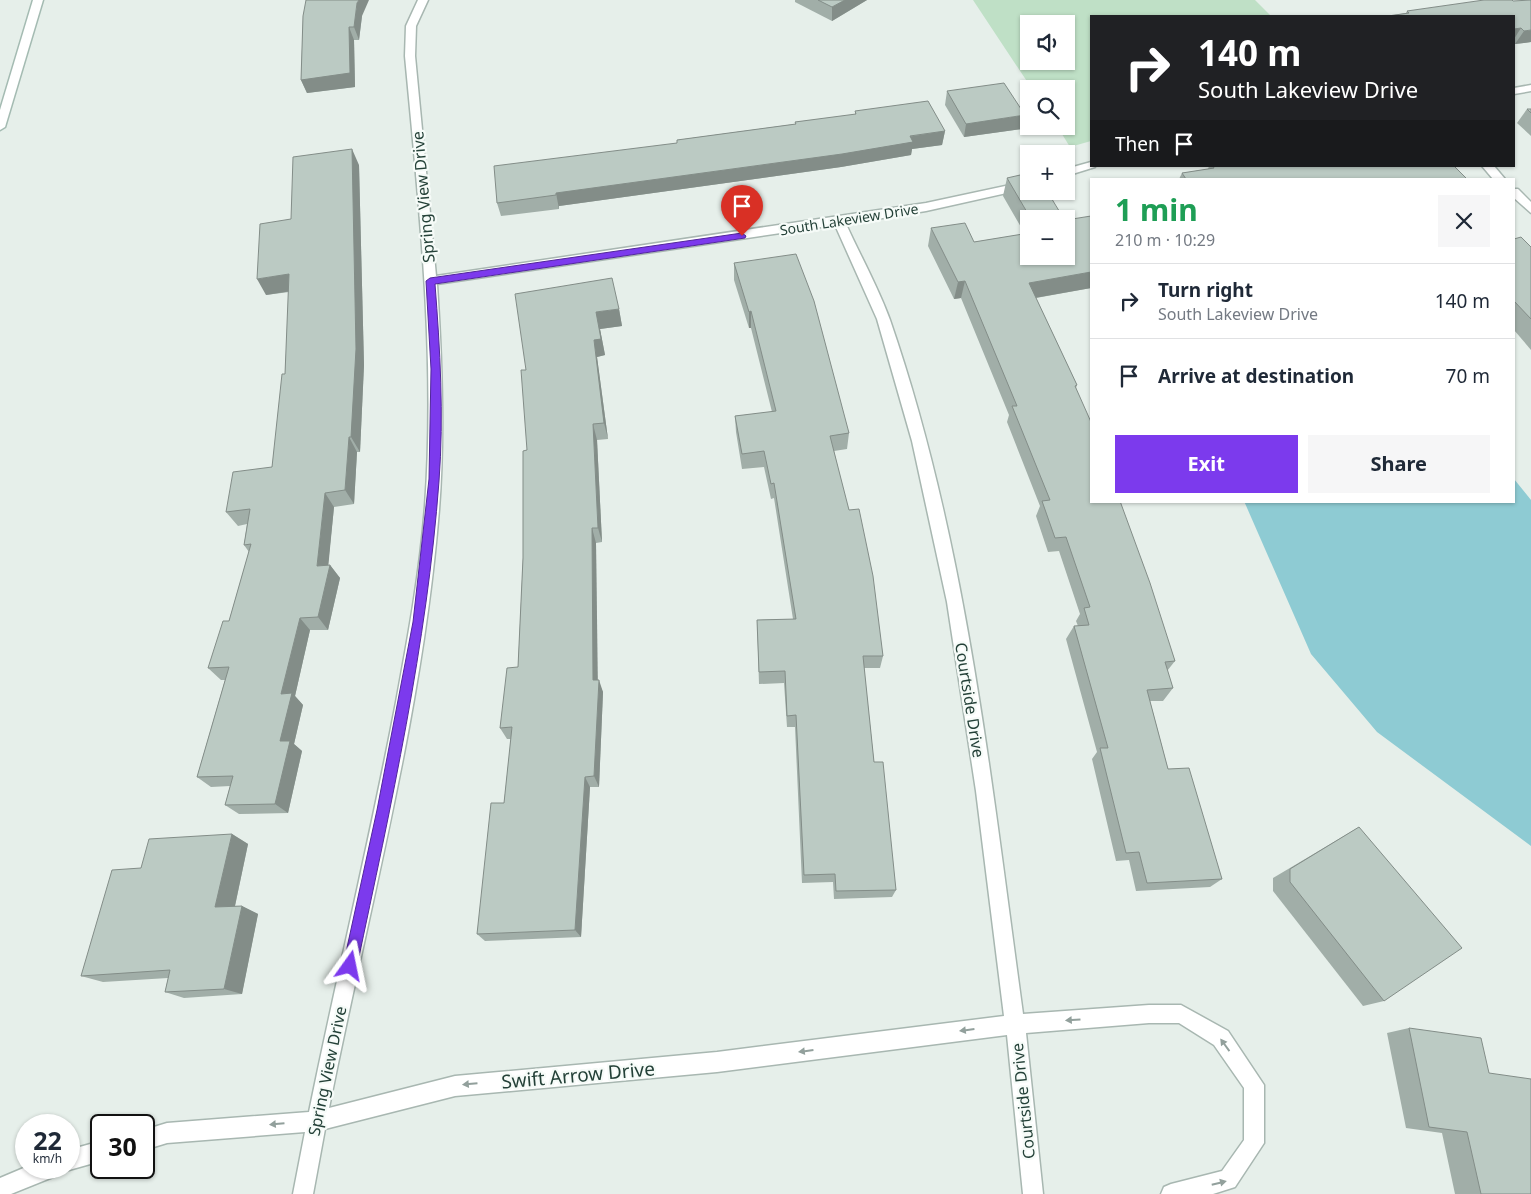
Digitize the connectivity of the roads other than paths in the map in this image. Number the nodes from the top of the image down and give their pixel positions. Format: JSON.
{"nodes":[{"id":1,"x":38,"y":0,"type":"edge"},
{"id":2,"x":423,"y":0,"type":"edge"},
{"id":3,"x":1531,"y":88,"type":"edge"},
{"id":4,"x":1515,"y":91,"type":"edge"},
{"id":5,"x":0,"y":127,"type":"edge"},
{"id":6,"x":1090,"y":166,"type":"edge"},
{"id":7,"x":1488,"y":167,"type":"edge"},
{"id":8,"x":1075,"y":170,"type":"edge"},
{"id":9,"x":1499,"y":178,"type":"edge"},
{"id":10,"x":1020,"y":186,"type":"edge"},
{"id":11,"x":1515,"y":193,"type":"edge"},
{"id":12,"x":1531,"y":209,"type":"edge"},
{"id":13,"x":839,"y":222,"type":"junction"},
{"id":14,"x":430,"y":281,"type":"junction"},
{"id":15,"x":1015,"y":1024,"type":"junction"},
{"id":16,"x":316,"y":1121,"type":"junction"},
{"id":17,"x":155,"y":1137,"type":"edge"},
{"id":18,"x":23,"y":1179,"type":"edge"},
{"id":19,"x":0,"y":1188,"type":"edge"},
{"id":20,"x":304,"y":1194,"type":"edge"},
{"id":21,"x":1033,"y":1194,"type":"edge"},
{"id":22,"x":1171,"y":1194,"type":"edge"}],
"edges":[{"from":1,"to":5,"type":"street"},
{"from":2,"to":14,"type":"street","name":"Spring View Drive"},
{"from":3,"to":4,"type":"street"},
{"from":6,"to":8,"type":"street"},
{"from":7,"to":9,"type":"street"},
{"from":10,"to":13,"type":"street","name":"South Lakeview Drive"},
{"from":11,"to":12,"type":"street"},
{"from":13,"to":14,"type":"street","name":"South Lakeview Drive"},
{"from":13,"to":15,"type":"street","name":"Courtside Drive"},
{"from":14,"to":16,"type":"street","name":"Spring View Drive"},
{"from":15,"to":16,"type":"street","name":"Swift Arrow Drive","one_way":true},
{"from":15,"to":21,"type":"street","name":"Courtside Drive"},
{"from":22,"to":15,"type":"street","name":"Swift Arrow Drive","one_way":true},
{"from":16,"to":17,"type":"street","name":"Swift Arrow Drive","one_way":true},
{"from":16,"to":20,"type":"street","name":"Spring View Drive"},
{"from":18,"to":19,"type":"street"}]}
